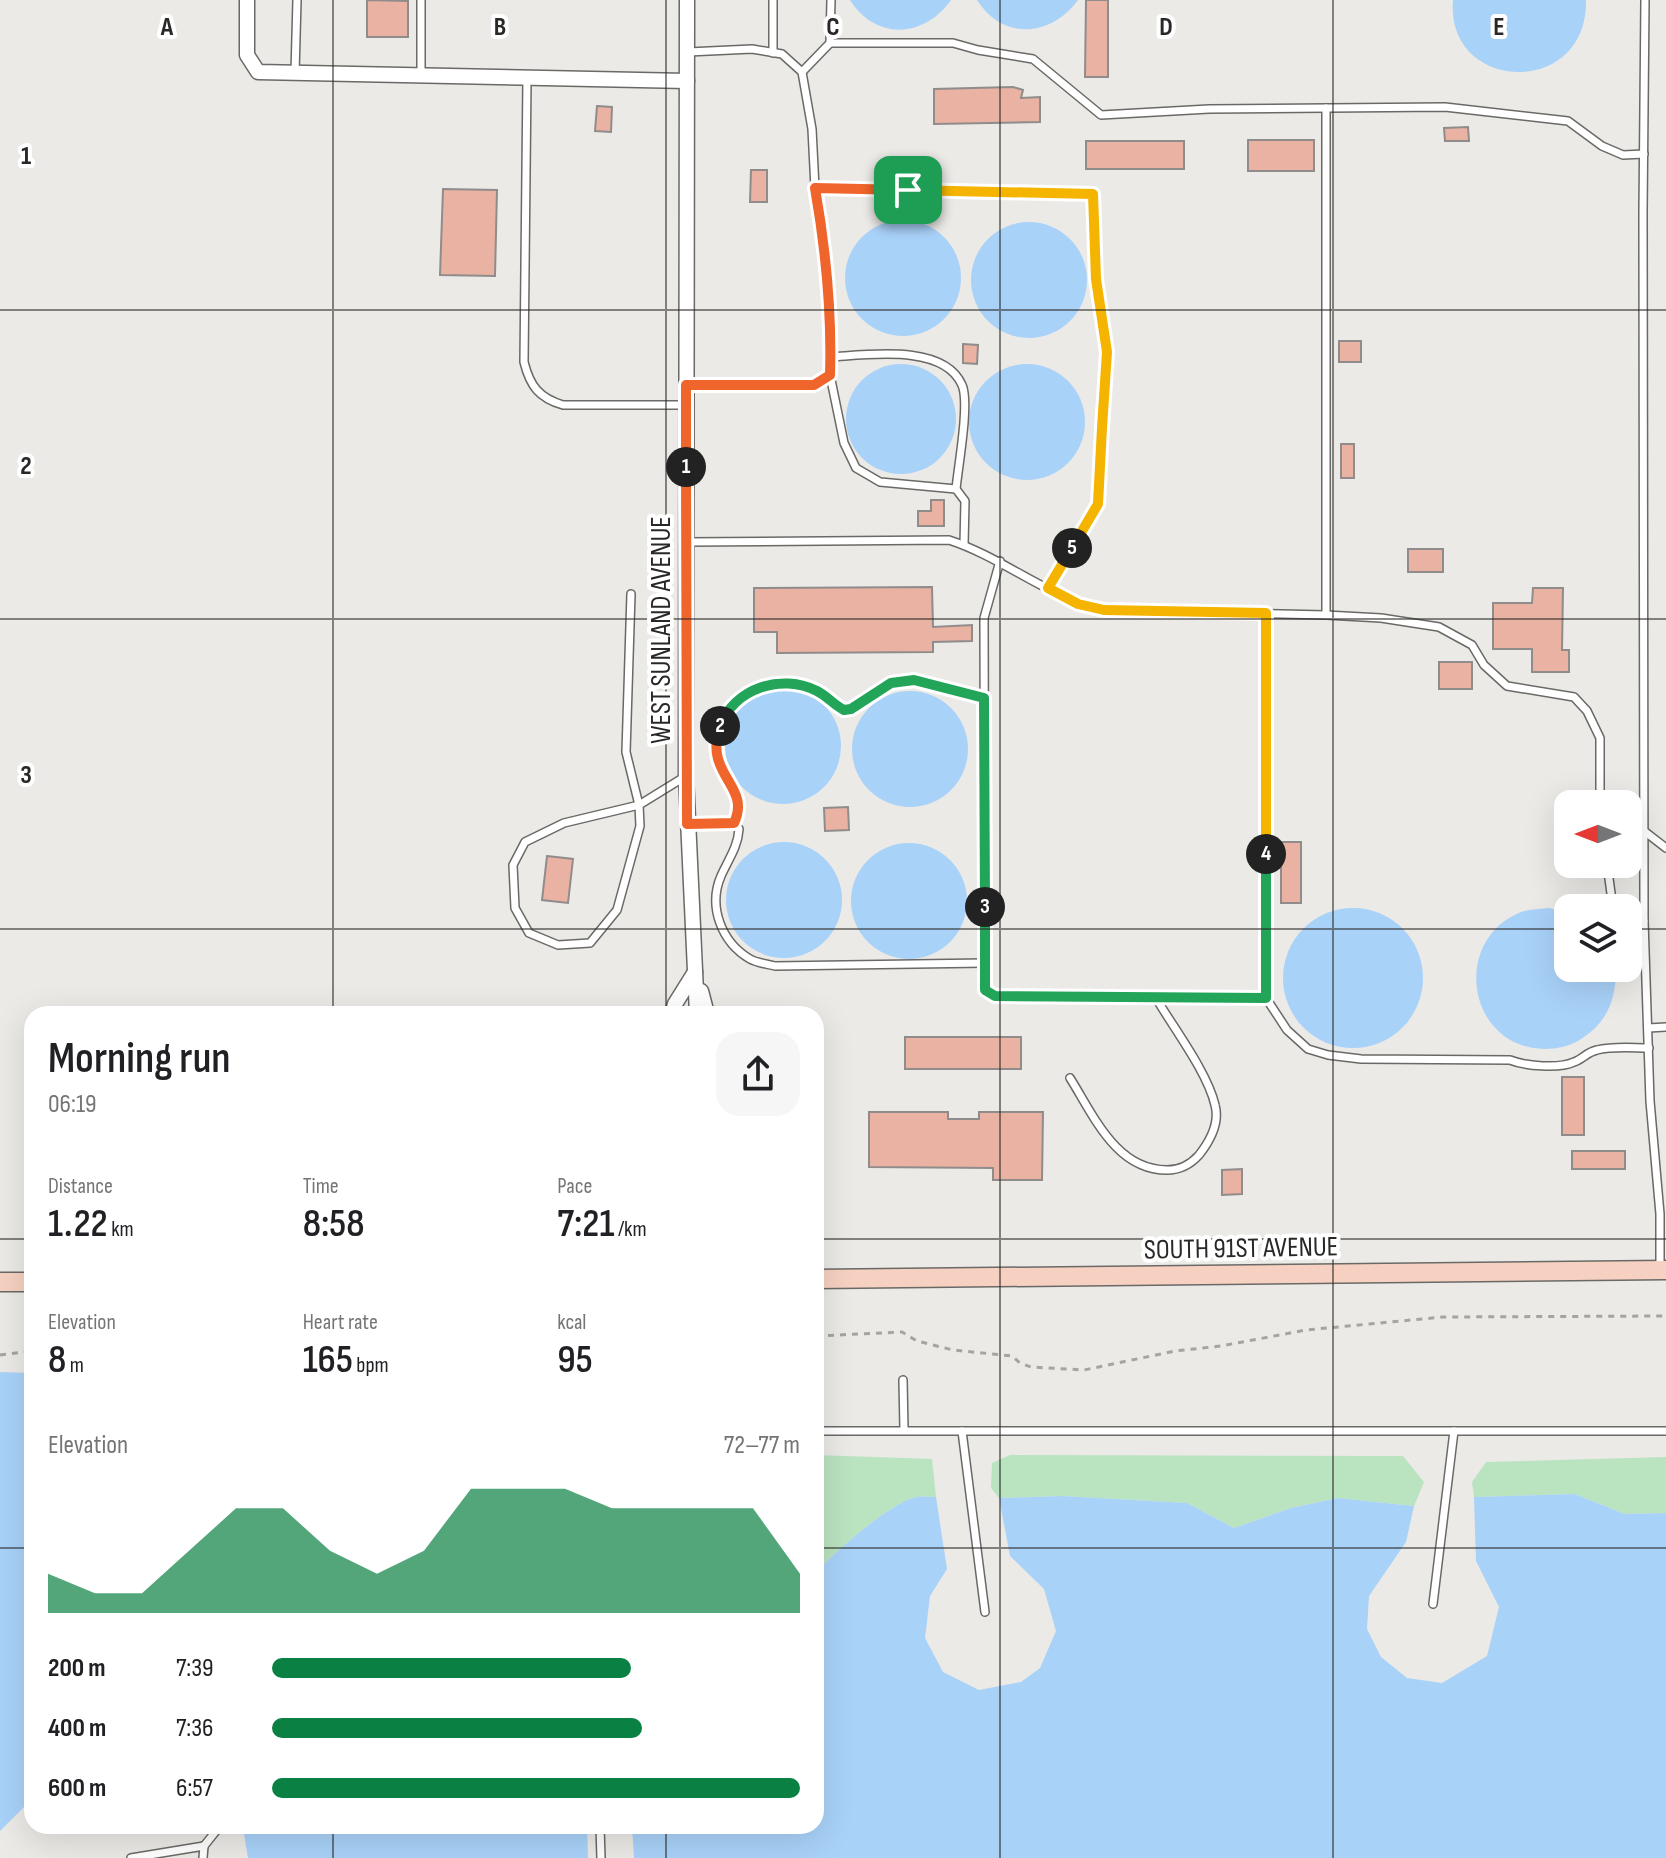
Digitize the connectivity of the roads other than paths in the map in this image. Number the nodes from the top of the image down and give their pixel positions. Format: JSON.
{"nodes":[{"id":1,"x":247,"y":0,"type":"edge"},
{"id":2,"x":297,"y":0,"type":"edge"},
{"id":3,"x":421,"y":0,"type":"edge"},
{"id":4,"x":687,"y":0,"type":"edge"},
{"id":5,"x":773,"y":0,"type":"edge"},
{"id":6,"x":831,"y":0,"type":"edge"},
{"id":7,"x":1645,"y":0,"type":"edge"},
{"id":8,"x":830,"y":43,"type":"junction"},
{"id":9,"x":687,"y":52,"type":"junction"},
{"id":10,"x":773,"y":53,"type":"junction"},
{"id":11,"x":802,"y":72,"type":"junction"},
{"id":12,"x":295,"y":73,"type":"junction"},
{"id":13,"x":421,"y":76,"type":"junction"},
{"id":14,"x":527,"y":78,"type":"junction"},
{"id":15,"x":687,"y":81,"type":"junction"},
{"id":16,"x":1326,"y":108,"type":"junction"},
{"id":17,"x":1644,"y":154,"type":"junction"},
{"id":18,"x":815,"y":188,"type":"junction"},
{"id":19,"x":831,"y":357,"type":"junction"},
{"id":20,"x":830,"y":375,"type":"junction"},
{"id":21,"x":686,"y":385,"type":"junction"},
{"id":22,"x":686,"y":405,"type":"junction"},
{"id":23,"x":956,"y":489,"type":"junction"},
{"id":24,"x":686,"y":542,"type":"junction"},
{"id":25,"x":964,"y":545,"type":"junction"},
{"id":26,"x":1000,"y":561,"type":"junction"},
{"id":27,"x":1048,"y":588,"type":"junction"},
{"id":28,"x":631,"y":594,"type":"dead end"},
{"id":29,"x":1266,"y":613,"type":"junction"},
{"id":30,"x":1326,"y":615,"type":"junction"},
{"id":31,"x":984,"y":698,"type":"junction"},
{"id":32,"x":686,"y":776,"type":"junction"},
{"id":33,"x":1600,"y":790,"type":"edge"},
{"id":34,"x":639,"y":805,"type":"junction"},
{"id":35,"x":734,"y":823,"type":"junction"},
{"id":36,"x":687,"y":824,"type":"junction"},
{"id":37,"x":1644,"y":831,"type":"junction"},
{"id":38,"x":1666,"y":848,"type":"edge"},
{"id":39,"x":1644,"y":921,"type":"junction"},
{"id":40,"x":1642,"y":923,"type":"edge"},
{"id":41,"x":985,"y":963,"type":"junction"},
{"id":42,"x":695,"y":972,"type":"junction"},
{"id":43,"x":1159,"y":997,"type":"junction"},
{"id":44,"x":1266,"y":998,"type":"junction"},
{"id":45,"x":674,"y":1006,"type":"edge"},
{"id":46,"x":697,"y":1006,"type":"edge"},
{"id":47,"x":705,"y":1006,"type":"edge"},
{"id":48,"x":1666,"y":1027,"type":"edge"},
{"id":49,"x":1648,"y":1028,"type":"junction"},
{"id":50,"x":1649,"y":1048,"type":"junction"},
{"id":51,"x":1070,"y":1078,"type":"dead end"},
{"id":52,"x":1663,"y":1270,"type":"edge"},
{"id":53,"x":824,"y":1279,"type":"edge"},
{"id":54,"x":0,"y":1282,"type":"edge"},
{"id":55,"x":24,"y":1282,"type":"edge"},
{"id":56,"x":903,"y":1380,"type":"dead end"},
{"id":57,"x":904,"y":1430,"type":"junction"},
{"id":58,"x":824,"y":1431,"type":"edge"},
{"id":59,"x":962,"y":1431,"type":"junction"},
{"id":60,"x":1454,"y":1431,"type":"junction"},
{"id":61,"x":1666,"y":1431,"type":"edge"},
{"id":62,"x":1433,"y":1604,"type":"dead end"},
{"id":63,"x":985,"y":1612,"type":"dead end"},
{"id":64,"x":214,"y":1834,"type":"edge"},
{"id":65,"x":600,"y":1834,"type":"edge"},
{"id":66,"x":204,"y":1846,"type":"junction"},
{"id":67,"x":131,"y":1858,"type":"edge"},
{"id":68,"x":203,"y":1858,"type":"edge"},
{"id":69,"x":601,"y":1858,"type":"edge"}],
"edges":[{"from":1,"to":12,"type":"street"},
{"from":2,"to":12,"type":"lane"},
{"from":3,"to":13,"type":"lane"},
{"from":4,"to":9,"type":"street","name":"WEST SUNLAND AVENUE"},
{"from":5,"to":10,"type":"lane"},
{"from":6,"to":8,"type":"lane"},
{"from":7,"to":17,"type":"lane"},
{"from":8,"to":11,"type":"lane"},
{"from":8,"to":16,"type":"lane"},
{"from":9,"to":10,"type":"lane"},
{"from":9,"to":15,"type":"street","name":"WEST SUNLAND AVENUE"},
{"from":10,"to":11,"type":"lane"},
{"from":11,"to":18,"type":"lane"},
{"from":12,"to":13,"type":"street"},
{"from":13,"to":14,"type":"street"},
{"from":14,"to":15,"type":"street"},
{"from":14,"to":22,"type":"lane"},
{"from":15,"to":21,"type":"street","name":"WEST SUNLAND AVENUE"},
{"from":16,"to":17,"type":"lane"},
{"from":16,"to":30,"type":"lane"},
{"from":17,"to":37,"type":"lane"},
{"from":18,"to":19,"type":"lane"},
{"from":18,"to":27,"type":"lane"},
{"from":19,"to":20,"type":"lane"},
{"from":19,"to":23,"type":"lane"},
{"from":20,"to":21,"type":"lane"},
{"from":20,"to":23,"type":"lane"},
{"from":21,"to":22,"type":"street","name":"WEST SUNLAND AVENUE"},
{"from":22,"to":24,"type":"street","name":"WEST SUNLAND AVENUE"},
{"from":23,"to":25,"type":"lane"},
{"from":24,"to":25,"type":"lane"},
{"from":24,"to":32,"type":"street","name":"WEST SUNLAND AVENUE"},
{"from":25,"to":26,"type":"lane"},
{"from":26,"to":27,"type":"lane"},
{"from":26,"to":31,"type":"lane"},
{"from":27,"to":29,"type":"lane"},
{"from":28,"to":34,"type":"lane"},
{"from":29,"to":30,"type":"lane"},
{"from":29,"to":44,"type":"lane"},
{"from":30,"to":33,"type":"lane"},
{"from":31,"to":35,"type":"lane"},
{"from":31,"to":41,"type":"lane"},
{"from":32,"to":34,"type":"lane"},
{"from":32,"to":36,"type":"street","name":"WEST SUNLAND AVENUE"},
{"from":34,"to":34,"type":"lane"},
{"from":35,"to":36,"type":"lane"},
{"from":35,"to":41,"type":"lane"},
{"from":36,"to":42,"type":"street","name":"WEST SUNLAND AVENUE"},
{"from":37,"to":38,"type":"lane"},
{"from":37,"to":39,"type":"lane"},
{"from":39,"to":40,"type":"lane"},
{"from":39,"to":49,"type":"lane"},
{"from":41,"to":43,"type":"lane"},
{"from":42,"to":45,"type":"street"},
{"from":42,"to":46,"type":"street","name":"WEST SUNLAND AVENUE"},
{"from":42,"to":47,"type":"street","name":"WEST SUNLAND AVENUE"},
{"from":43,"to":44,"type":"lane"},
{"from":43,"to":51,"type":"lane"},
{"from":44,"to":50,"type":"lane"},
{"from":48,"to":49,"type":"lane"},
{"from":49,"to":50,"type":"lane"},
{"from":50,"to":52,"type":"lane"},
{"from":52,"to":53,"type":"main road","name":"SOUTH 91ST AVENUE"},
{"from":54,"to":55,"type":"main road"},
{"from":56,"to":57,"type":"lane"},
{"from":57,"to":58,"type":"lane"},
{"from":57,"to":59,"type":"lane"},
{"from":59,"to":60,"type":"lane"},
{"from":59,"to":63,"type":"lane"},
{"from":60,"to":61,"type":"lane"},
{"from":60,"to":62,"type":"lane"},
{"from":64,"to":66,"type":"lane"},
{"from":65,"to":69,"type":"lane"},
{"from":66,"to":67,"type":"lane"},
{"from":66,"to":68,"type":"lane"}]}
